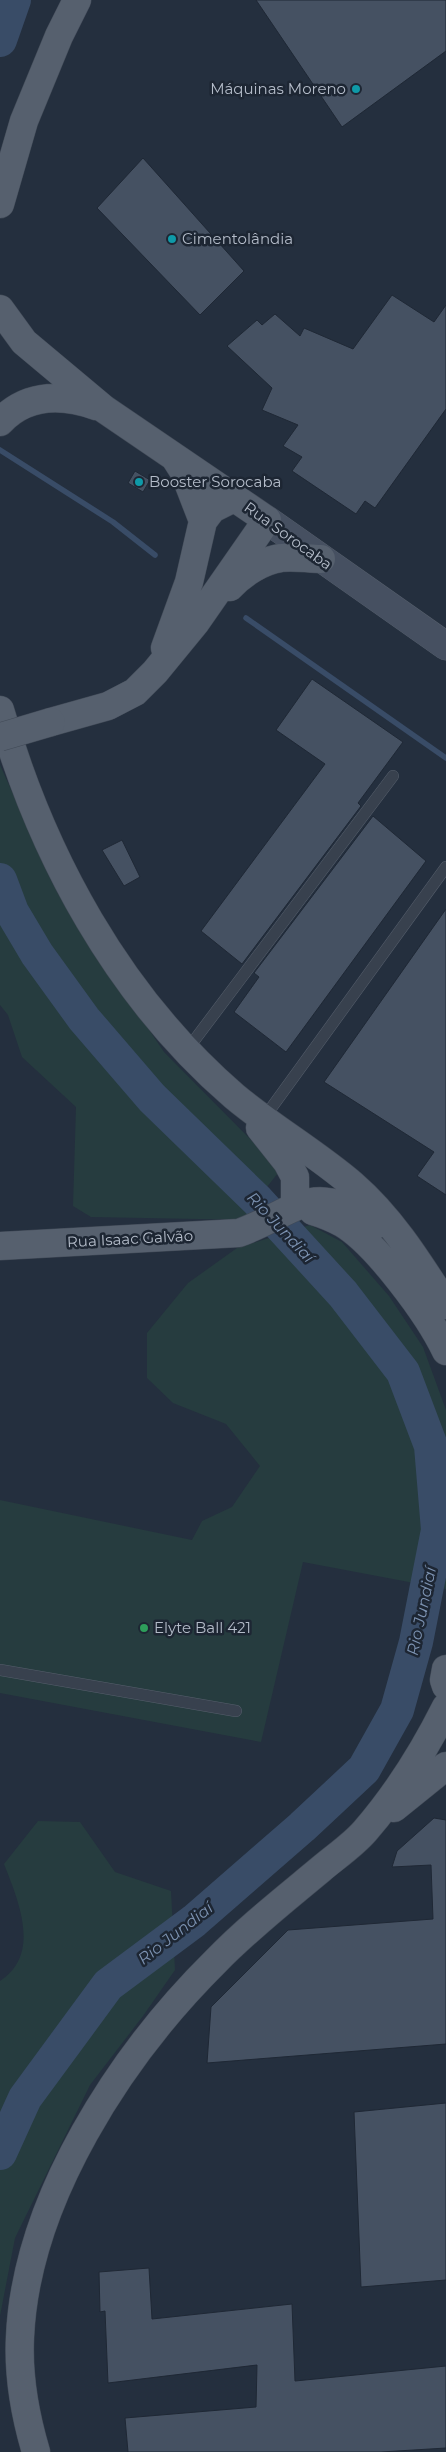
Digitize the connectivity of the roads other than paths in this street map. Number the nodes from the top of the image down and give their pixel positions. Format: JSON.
{"nodes":[{"id":1,"x":77,"y":0,"type":"edge"},
{"id":2,"x":0,"y":204,"type":"edge"},
{"id":3,"x":0,"y":309,"type":"edge"},
{"id":4,"x":104,"y":409,"type":"junction"},
{"id":5,"x":0,"y":422,"type":"edge"},
{"id":6,"x":172,"y":453,"type":"junction"},
{"id":7,"x":234,"y":498,"type":"junction"},
{"id":8,"x":203,"y":520,"type":"junction"},
{"id":9,"x":267,"y":520,"type":"junction"},
{"id":10,"x":321,"y":559,"type":"junction"},
{"id":11,"x":196,"y":622,"type":"junction"},
{"id":12,"x":446,"y":646,"type":"edge"},
{"id":13,"x":155,"y":672,"type":"junction"},
{"id":14,"x":0,"y":710,"type":"edge"},
{"id":15,"x":0,"y":737,"type":"edge"},
{"id":16,"x":393,"y":776,"type":"dead end"},
{"id":17,"x":446,"y":867,"type":"edge"},
{"id":18,"x":186,"y":1050,"type":"junction"},
{"id":19,"x":235,"y":1096,"type":"junction"},
{"id":20,"x":264,"y":1118,"type":"junction"},
{"id":21,"x":290,"y":1208,"type":"junction"},
{"id":22,"x":406,"y":1243,"type":"junction"},
{"id":23,"x":0,"y":1246,"type":"edge"},
{"id":24,"x":446,"y":1305,"type":"edge"},
{"id":25,"x":446,"y":1351,"type":"edge"},
{"id":26,"x":446,"y":1668,"type":"edge"},
{"id":27,"x":0,"y":1670,"type":"edge"},
{"id":28,"x":446,"y":1686,"type":"edge"},
{"id":29,"x":446,"y":1707,"type":"edge"},
{"id":30,"x":236,"y":1711,"type":"dead end"},
{"id":31,"x":437,"y":1777,"type":"edge"},
{"id":32,"x":364,"y":1832,"type":"junction"},
{"id":33,"x":36,"y":2452,"type":"edge"}],
"edges":[{"from":1,"to":2,"type":"main road"},
{"from":3,"to":4,"type":"main road"},
{"from":4,"to":5,"type":"main road"},
{"from":4,"to":6,"type":"main road","name":"Rua Sorocaba"},
{"from":6,"to":7,"type":"main road","name":"Rua Sorocaba"},
{"from":6,"to":8,"type":"main road"},
{"from":7,"to":8,"type":"main road"},
{"from":7,"to":9,"type":"main road","name":"Rua Sorocaba"},
{"from":8,"to":13,"type":"main road"},
{"from":9,"to":10,"type":"street","name":"Rua Sorocaba"},
{"from":9,"to":11,"type":"main road"},
{"from":10,"to":11,"type":"main road"},
{"from":10,"to":12,"type":"street","name":"Rua Sorocaba"},
{"from":11,"to":13,"type":"main road"},
{"from":13,"to":15,"type":"main road","bridge":true},
{"from":14,"to":18,"type":"main road"},
{"from":16,"to":18,"type":"lane"},
{"from":17,"to":20,"type":"lane"},
{"from":18,"to":19,"type":"main road"},
{"from":19,"to":20,"type":"main road"},
{"from":19,"to":21,"type":"main road"},
{"from":20,"to":22,"type":"main road"},
{"from":21,"to":22,"type":"main road","name":"Rua Isaac Galvão"},
{"from":21,"to":23,"type":"main road","name":"Rua Isaac Galvão"},
{"from":21,"to":25,"type":"main road"},
{"from":22,"to":24,"type":"main road"},
{"from":26,"to":28,"type":"main road"},
{"from":27,"to":30,"type":"lane"},
{"from":29,"to":32,"type":"main road"},
{"from":31,"to":32,"type":"main road"},
{"from":32,"to":33,"type":"main road"}]}
